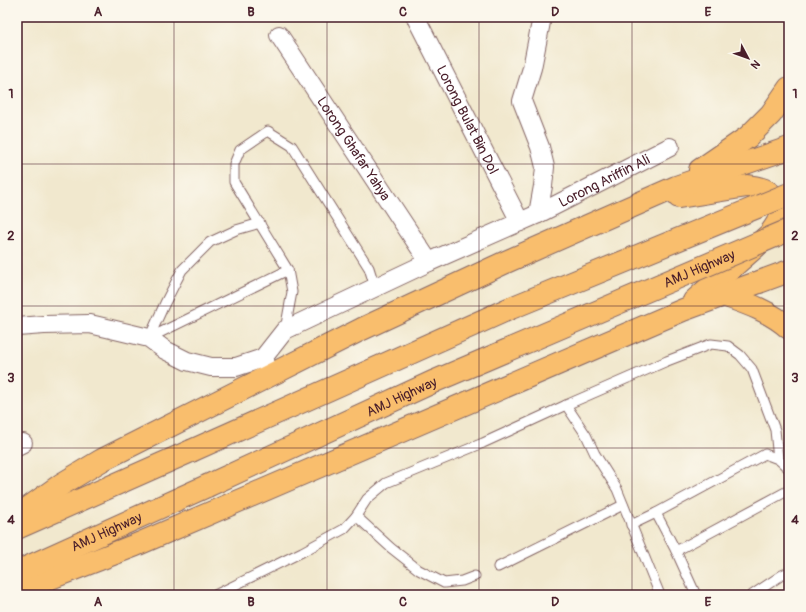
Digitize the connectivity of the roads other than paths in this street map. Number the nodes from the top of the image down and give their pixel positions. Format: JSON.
{"nodes":[{"id":1,"x":542,"y":17,"type":"edge"},
{"id":2,"x":416,"y":18,"type":"edge"},
{"id":3,"x":279,"y":35,"type":"dead end"},
{"id":4,"x":789,"y":88,"type":"edge"},
{"id":5,"x":670,"y":147,"type":"dead end"},
{"id":6,"x":789,"y":148,"type":"edge"},
{"id":7,"x":676,"y":187,"type":"junction"},
{"id":8,"x":789,"y":194,"type":"edge"},
{"id":9,"x":640,"y":203,"type":"junction"},
{"id":10,"x":538,"y":214,"type":"junction"},
{"id":11,"x":520,"y":222,"type":"junction"},
{"id":12,"x":260,"y":223,"type":"junction"},
{"id":13,"x":789,"y":230,"type":"edge"},
{"id":14,"x":429,"y":262,"type":"junction"},
{"id":15,"x":288,"y":270,"type":"junction"},
{"id":16,"x":789,"y":271,"type":"edge"},
{"id":17,"x":375,"y":287,"type":"junction"},
{"id":18,"x":723,"y":295,"type":"junction"},
{"id":19,"x":683,"y":310,"type":"junction"},
{"id":20,"x":17,"y":327,"type":"edge"},
{"id":21,"x":789,"y":328,"type":"edge"},
{"id":22,"x":285,"y":330,"type":"junction"},
{"id":23,"x":149,"y":338,"type":"junction"},
{"id":24,"x":267,"y":367,"type":"junction"},
{"id":25,"x":566,"y":405,"type":"junction"},
{"id":26,"x":778,"y":459,"type":"junction"},
{"id":27,"x":789,"y":469,"type":"edge"},
{"id":28,"x":789,"y":490,"type":"edge"},
{"id":29,"x":623,"y":505,"type":"junction"},
{"id":30,"x":656,"y":513,"type":"junction"},
{"id":31,"x":17,"y":516,"type":"edge"},
{"id":32,"x":356,"y":516,"type":"junction"},
{"id":33,"x":631,"y":525,"type":"junction"},
{"id":34,"x":17,"y":528,"type":"edge"},
{"id":35,"x":676,"y":551,"type":"junction"},
{"id":36,"x":498,"y":567,"type":"dead end"},
{"id":37,"x":17,"y":572,"type":"edge"},
{"id":38,"x":789,"y":572,"type":"edge"},
{"id":39,"x":476,"y":576,"type":"dead end"},
{"id":40,"x":17,"y":591,"type":"edge"},
{"id":41,"x":215,"y":595,"type":"edge"},
{"id":42,"x":660,"y":595,"type":"edge"},
{"id":43,"x":696,"y":595,"type":"edge"},
{"id":44,"x":752,"y":595,"type":"edge"}],
"edges":[{"from":1,"to":10,"type":"street"},
{"from":2,"to":11,"type":"street","name":"Lorong Bulat Bin Dol"},
{"from":3,"to":14,"type":"street","name":"Lorong Ghafar Yahya"},
{"from":4,"to":7,"type":"main road"},
{"from":5,"to":10,"type":"street","name":"Lorong Ariffin Ali"},
{"from":6,"to":7,"type":"main road"},
{"from":7,"to":9,"type":"main road"},
{"from":8,"to":34,"type":"main road","bridge":true},
{"from":9,"to":19,"type":"main road"},
{"from":9,"to":24,"type":"main road"},
{"from":10,"to":11,"type":"street","name":"Lorong Ariffin Ali"},
{"from":11,"to":14,"type":"street","name":"Lorong Ariffin Ali"},
{"from":12,"to":15,"type":"lane"},
{"from":12,"to":17,"type":"lane"},
{"from":12,"to":23,"type":"lane"},
{"from":13,"to":37,"type":"main road","name":"AMJ Highway","bridge":true},
{"from":14,"to":17,"type":"street","name":"Lorong Ariffin Ali"},
{"from":15,"to":22,"type":"lane"},
{"from":15,"to":23,"type":"lane"},
{"from":16,"to":18,"type":"main road"},
{"from":17,"to":22,"type":"street","name":"Lorong Ariffin Ali"},
{"from":18,"to":19,"type":"main road"},
{"from":18,"to":21,"type":"main road"},
{"from":19,"to":40,"type":"main road"},
{"from":20,"to":23,"type":"street"},
{"from":22,"to":24,"type":"street"},
{"from":23,"to":24,"type":"street"},
{"from":24,"to":31,"type":"main road"},
{"from":25,"to":26,"type":"lane"},
{"from":25,"to":29,"type":"lane"},
{"from":25,"to":32,"type":"lane"},
{"from":26,"to":27,"type":"lane"},
{"from":26,"to":30,"type":"lane"},
{"from":28,"to":35,"type":"lane"},
{"from":29,"to":33,"type":"lane"},
{"from":29,"to":36,"type":"lane"},
{"from":30,"to":33,"type":"lane"},
{"from":30,"to":35,"type":"lane"},
{"from":32,"to":39,"type":"lane"},
{"from":32,"to":41,"type":"lane"},
{"from":33,"to":42,"type":"lane"},
{"from":35,"to":43,"type":"lane"},
{"from":38,"to":44,"type":"lane"}]}
